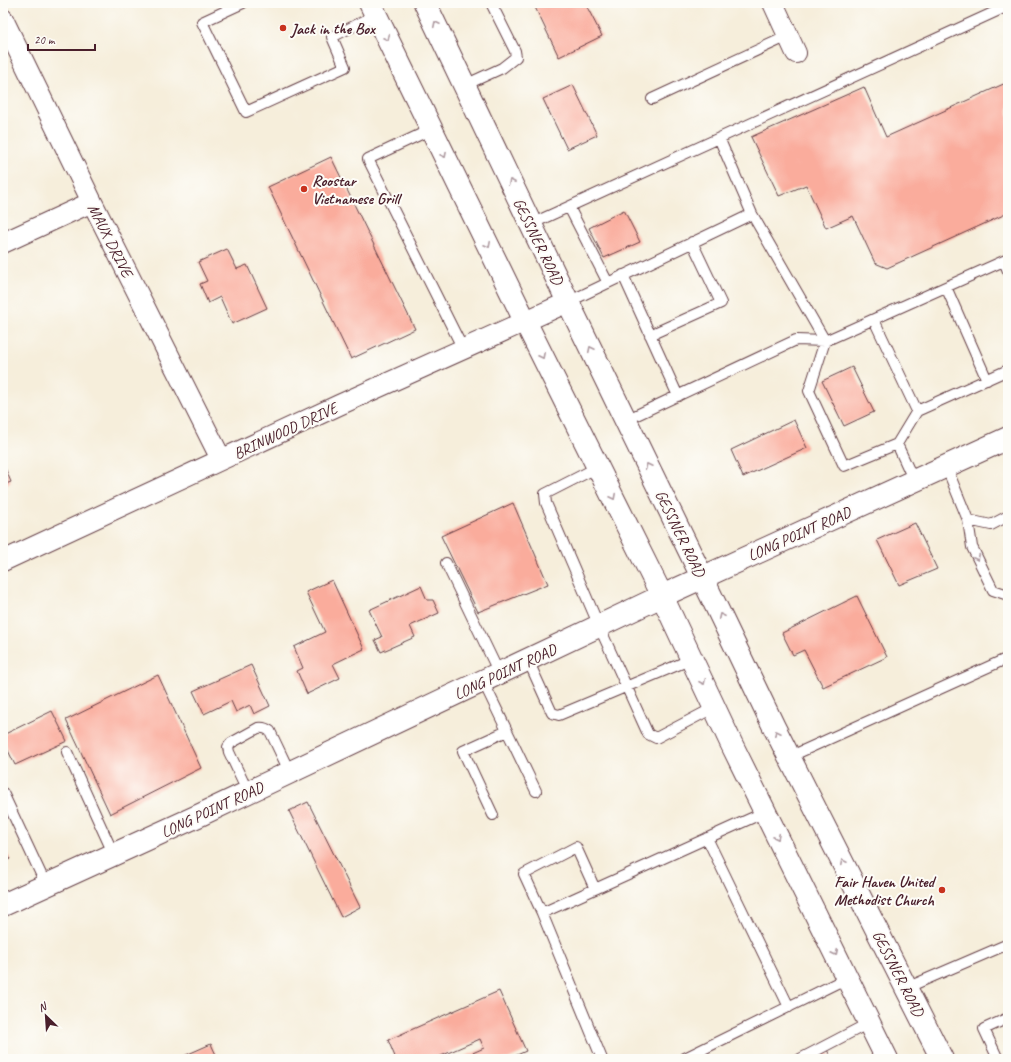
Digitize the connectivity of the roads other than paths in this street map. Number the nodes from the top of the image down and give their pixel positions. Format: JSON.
{"nodes":[{"id":1,"x":243,"y":3,"type":"edge"},
{"id":2,"x":425,"y":3,"type":"edge"},
{"id":3,"x":491,"y":3,"type":"edge"},
{"id":4,"x":773,"y":3,"type":"edge"},
{"id":5,"x":1008,"y":6,"type":"edge"},
{"id":6,"x":373,"y":9,"type":"edge"},
{"id":7,"x":3,"y":19,"type":"edge"},
{"id":8,"x":792,"y":45,"type":"joint"},
{"id":9,"x":465,"y":86,"type":"junction"},
{"id":10,"x":652,"y":99,"type":"dead end"},
{"id":11,"x":432,"y":129,"type":"junction"},
{"id":12,"x":719,"y":138,"type":"junction"},
{"id":13,"x":92,"y":202,"type":"junction"},
{"id":14,"x":568,"y":207,"type":"junction"},
{"id":15,"x":752,"y":214,"type":"junction"},
{"id":16,"x":531,"y":224,"type":"junction"},
{"id":17,"x":692,"y":242,"type":"junction"},
{"id":18,"x":3,"y":243,"type":"edge"},
{"id":19,"x":1006,"y":260,"type":"edge"},
{"id":20,"x":1008,"y":271,"type":"edge"},
{"id":21,"x":623,"y":275,"type":"junction"},
{"id":22,"x":608,"y":283,"type":"junction"},
{"id":23,"x":946,"y":287,"type":"junction"},
{"id":24,"x":568,"y":302,"type":"junction"},
{"id":25,"x":874,"y":320,"type":"junction"},
{"id":26,"x":525,"y":321,"type":"junction"},
{"id":27,"x":650,"y":335,"type":"junction"},
{"id":28,"x":825,"y":341,"type":"junction"},
{"id":29,"x":463,"y":349,"type":"junction"},
{"id":30,"x":1008,"y":370,"type":"edge"},
{"id":31,"x":987,"y":380,"type":"junction"},
{"id":32,"x":678,"y":396,"type":"junction"},
{"id":33,"x":917,"y":411,"type":"junction"},
{"id":34,"x":626,"y":420,"type":"junction"},
{"id":35,"x":1008,"y":438,"type":"edge"},
{"id":36,"x":897,"y":444,"type":"junction"},
{"id":37,"x":221,"y":459,"type":"junction"},
{"id":38,"x":946,"y":466,"type":"junction"},
{"id":39,"x":598,"y":467,"type":"junction"},
{"id":40,"x":914,"y":481,"type":"junction"},
{"id":41,"x":1008,"y":516,"type":"edge"},
{"id":42,"x":968,"y":520,"type":"junction"},
{"id":43,"x":3,"y":561,"type":"edge"},
{"id":44,"x":446,"y":563,"type":"dead end"},
{"id":45,"x":702,"y":577,"type":"junction"},
{"id":46,"x":1008,"y":595,"type":"edge"},
{"id":47,"x":662,"y":596,"type":"junction"},
{"id":48,"x":599,"y":626,"type":"junction"},
{"id":49,"x":1008,"y":658,"type":"edge"},
{"id":50,"x":692,"y":659,"type":"junction"},
{"id":51,"x":528,"y":660,"type":"junction"},
{"id":52,"x":491,"y":677,"type":"junction"},
{"id":53,"x":627,"y":686,"type":"junction"},
{"id":54,"x":715,"y":707,"type":"junction"},
{"id":55,"x":507,"y":732,"type":"junction"},
{"id":56,"x":67,"y":752,"type":"dead end"},
{"id":57,"x":789,"y":757,"type":"junction"},
{"id":58,"x":290,"y":773,"type":"junction"},
{"id":59,"x":536,"y":791,"type":"dead end"},
{"id":60,"x":248,"y":792,"type":"junction"},
{"id":61,"x":3,"y":793,"type":"edge"},
{"id":62,"x":765,"y":812,"type":"junction"},
{"id":63,"x":493,"y":815,"type":"dead end"},
{"id":64,"x":707,"y":838,"type":"junction"},
{"id":65,"x":114,"y":855,"type":"junction"},
{"id":66,"x":46,"y":885,"type":"junction"},
{"id":67,"x":595,"y":889,"type":"junction"},
{"id":68,"x":3,"y":905,"type":"edge"},
{"id":69,"x":542,"y":913,"type":"junction"},
{"id":70,"x":1008,"y":944,"type":"edge"},
{"id":71,"x":847,"y":978,"type":"junction"},
{"id":72,"x":906,"y":988,"type":"junction"},
{"id":73,"x":789,"y":1007,"type":"junction"},
{"id":74,"x":1008,"y":1018,"type":"edge"},
{"id":75,"x":869,"y":1023,"type":"junction"},
{"id":76,"x":602,"y":1059,"type":"edge"},
{"id":77,"x":682,"y":1059,"type":"edge"},
{"id":78,"x":800,"y":1059,"type":"edge"},
{"id":79,"x":887,"y":1059,"type":"edge"},
{"id":80,"x":942,"y":1059,"type":"edge"},
{"id":81,"x":998,"y":1059,"type":"edge"}],
"edges":[{"from":1,"to":6,"type":"lane"},
{"from":9,"to":2,"type":"main road","name":"GESSNER ROAD","one_way":true},
{"from":3,"to":9,"type":"lane"},
{"from":4,"to":8,"type":"street"},
{"from":5,"to":12,"type":"lane"},
{"from":6,"to":11,"type":"main road","one_way":true},
{"from":7,"to":13,"type":"street","name":"MAUX DRIVE"},
{"from":8,"to":10,"type":"lane"},
{"from":16,"to":9,"type":"main road","name":"GESSNER ROAD","one_way":true},
{"from":11,"to":26,"type":"main road","one_way":true},
{"from":11,"to":29,"type":"lane"},
{"from":12,"to":14,"type":"lane"},
{"from":12,"to":15,"type":"lane"},
{"from":13,"to":18,"type":"street"},
{"from":13,"to":37,"type":"street","name":"MAUX DRIVE"},
{"from":14,"to":16,"type":"lane"},
{"from":14,"to":22,"type":"lane"},
{"from":15,"to":17,"type":"lane"},
{"from":15,"to":28,"type":"lane"},
{"from":16,"to":24,"type":"main road","name":"GESSNER ROAD"},
{"from":17,"to":21,"type":"lane"},
{"from":17,"to":27,"type":"lane"},
{"from":19,"to":20,"type":"lane"},
{"from":19,"to":23,"type":"lane"},
{"from":21,"to":22,"type":"lane"},
{"from":21,"to":27,"type":"lane"},
{"from":22,"to":24,"type":"lane"},
{"from":23,"to":25,"type":"lane"},
{"from":23,"to":31,"type":"lane"},
{"from":24,"to":26,"type":"street","name":"BRINWOOD DRIVE"},
{"from":34,"to":24,"type":"main road","name":"GESSNER ROAD","one_way":true},
{"from":25,"to":28,"type":"lane"},
{"from":25,"to":33,"type":"lane"},
{"from":26,"to":29,"type":"street","name":"BRINWOOD DRIVE"},
{"from":26,"to":39,"type":"main road","one_way":true},
{"from":27,"to":32,"type":"lane"},
{"from":28,"to":32,"type":"lane"},
{"from":28,"to":36,"type":"lane"},
{"from":29,"to":37,"type":"street","name":"BRINWOOD DRIVE"},
{"from":30,"to":31,"type":"lane"},
{"from":31,"to":33,"type":"lane"},
{"from":32,"to":34,"type":"lane"},
{"from":33,"to":36,"type":"lane"},
{"from":45,"to":34,"type":"main road","name":"GESSNER ROAD","one_way":true},
{"from":35,"to":38,"type":"main road","name":"LONG POINT ROAD"},
{"from":36,"to":40,"type":"lane"},
{"from":37,"to":43,"type":"street","name":"BRINWOOD DRIVE"},
{"from":38,"to":40,"type":"main road","name":"LONG POINT ROAD"},
{"from":38,"to":42,"type":"lane"},
{"from":39,"to":47,"type":"main road","one_way":true},
{"from":39,"to":48,"type":"lane"},
{"from":40,"to":45,"type":"main road","name":"LONG POINT ROAD"},
{"from":41,"to":42,"type":"lane"},
{"from":42,"to":46,"type":"lane","one_way":true},
{"from":44,"to":52,"type":"lane"},
{"from":45,"to":47,"type":"main road","name":"LONG POINT ROAD"},
{"from":57,"to":45,"type":"main road","name":"GESSNER ROAD","one_way":true},
{"from":47,"to":48,"type":"main road","name":"LONG POINT ROAD"},
{"from":47,"to":50,"type":"main road"},
{"from":48,"to":51,"type":"main road","name":"LONG POINT ROAD"},
{"from":48,"to":53,"type":"lane"},
{"from":49,"to":57,"type":"lane"},
{"from":50,"to":53,"type":"lane"},
{"from":50,"to":54,"type":"main road","one_way":true},
{"from":51,"to":52,"type":"main road","name":"LONG POINT ROAD"},
{"from":51,"to":53,"type":"lane"},
{"from":52,"to":55,"type":"lane"},
{"from":52,"to":58,"type":"main road","name":"LONG POINT ROAD"},
{"from":53,"to":54,"type":"lane"},
{"from":54,"to":62,"type":"main road"},
{"from":55,"to":59,"type":"lane"},
{"from":55,"to":63,"type":"lane"},
{"from":56,"to":65,"type":"lane"},
{"from":72,"to":57,"type":"main road","name":"GESSNER ROAD","one_way":true},
{"from":58,"to":60,"type":"main road","name":"LONG POINT ROAD"},
{"from":58,"to":60,"type":"lane"},
{"from":60,"to":65,"type":"main road","name":"LONG POINT ROAD"},
{"from":61,"to":66,"type":"lane"},
{"from":62,"to":64,"type":"lane"},
{"from":62,"to":71,"type":"main road","one_way":true},
{"from":64,"to":67,"type":"lane"},
{"from":64,"to":73,"type":"lane"},
{"from":65,"to":66,"type":"main road","name":"LONG POINT ROAD"},
{"from":66,"to":68,"type":"main road","name":"LONG POINT ROAD"},
{"from":67,"to":69,"type":"lane"},
{"from":67,"to":69,"type":"lane"},
{"from":69,"to":76,"type":"lane"},
{"from":70,"to":72,"type":"lane"},
{"from":71,"to":73,"type":"lane"},
{"from":71,"to":75,"type":"main road"},
{"from":72,"to":80,"type":"main road","name":"GESSNER ROAD"},
{"from":73,"to":77,"type":"lane"},
{"from":74,"to":81,"type":"lane"},
{"from":75,"to":78,"type":"lane"},
{"from":75,"to":79,"type":"main road"}]}
